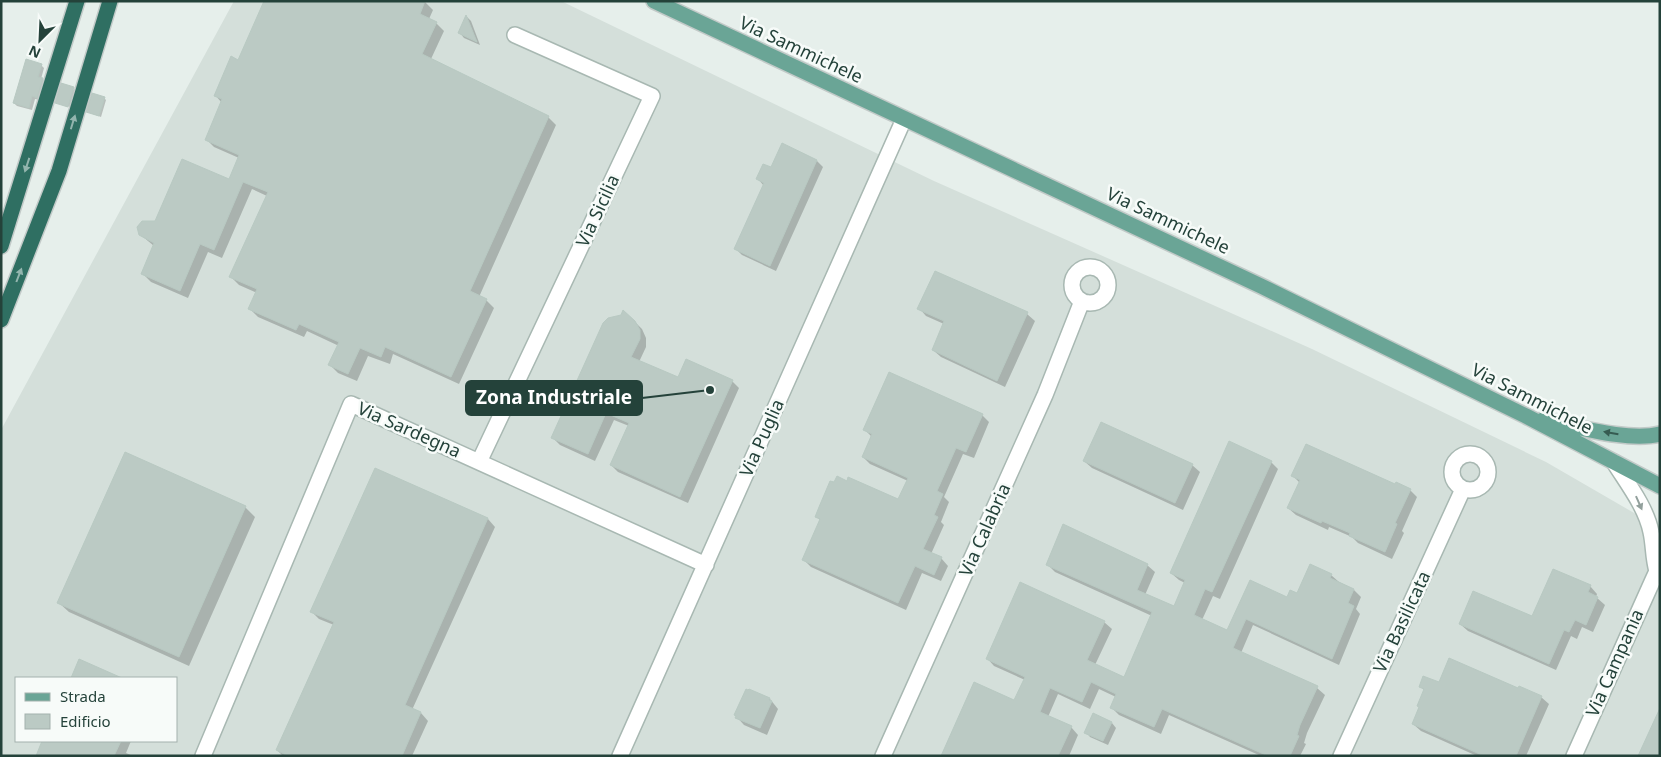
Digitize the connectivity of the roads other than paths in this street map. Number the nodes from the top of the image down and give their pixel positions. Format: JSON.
{"nodes":[{"id":1,"x":77,"y":1,"type":"edge"},
{"id":2,"x":110,"y":1,"type":"edge"},
{"id":3,"x":654,"y":1,"type":"edge"},
{"id":4,"x":515,"y":35,"type":"dead end"},
{"id":5,"x":904,"y":119,"type":"junction"},
{"id":6,"x":1,"y":246,"type":"edge"},
{"id":7,"x":1082,"y":302,"type":"dead end"},
{"id":8,"x":1,"y":320,"type":"edge"},
{"id":9,"x":1526,"y":416,"type":"junction"},
{"id":10,"x":1660,"y":434,"type":"edge"},
{"id":11,"x":479,"y":462,"type":"junction"},
{"id":12,"x":1614,"y":462,"type":"junction"},
{"id":13,"x":1660,"y":486,"type":"edge"},
{"id":14,"x":1463,"y":489,"type":"dead end"},
{"id":15,"x":1660,"y":546,"type":"edge"},
{"id":16,"x":706,"y":565,"type":"junction"},
{"id":17,"x":1657,"y":567,"type":"edge"},
{"id":18,"x":202,"y":756,"type":"edge"},
{"id":19,"x":620,"y":756,"type":"edge"},
{"id":20,"x":883,"y":756,"type":"edge"},
{"id":21,"x":1340,"y":756,"type":"edge"},
{"id":22,"x":1574,"y":756,"type":"edge"}],
"edges":[{"from":1,"to":6,"type":"highway","one_way":true},
{"from":8,"to":2,"type":"highway","one_way":true},
{"from":3,"to":5,"type":"main road","name":"Via Sammichele"},
{"from":4,"to":11,"type":"street","name":"Via Sicilia"},
{"from":5,"to":9,"type":"main road","name":"Via Sammichele"},
{"from":5,"to":16,"type":"street","name":"Via Puglia"},
{"from":7,"to":20,"type":"street","name":"Via Calabria"},
{"from":10,"to":9,"type":"main road","one_way":true},
{"from":9,"to":12,"type":"main road","name":"Via Sammichele"},
{"from":11,"to":16,"type":"street","name":"Via Sardegna"},
{"from":11,"to":18,"type":"street","name":"Via Sardegna"},
{"from":12,"to":13,"type":"main road","name":"Via Sammichele"},
{"from":12,"to":17,"type":"street","name":"Via Campania","one_way":true},
{"from":14,"to":21,"type":"street","name":"Via Basilicata"},
{"from":15,"to":17,"type":"street","name":"Via Campania"},
{"from":16,"to":19,"type":"street","name":"Via Puglia"},
{"from":17,"to":22,"type":"street","name":"Via Campania"}]}
